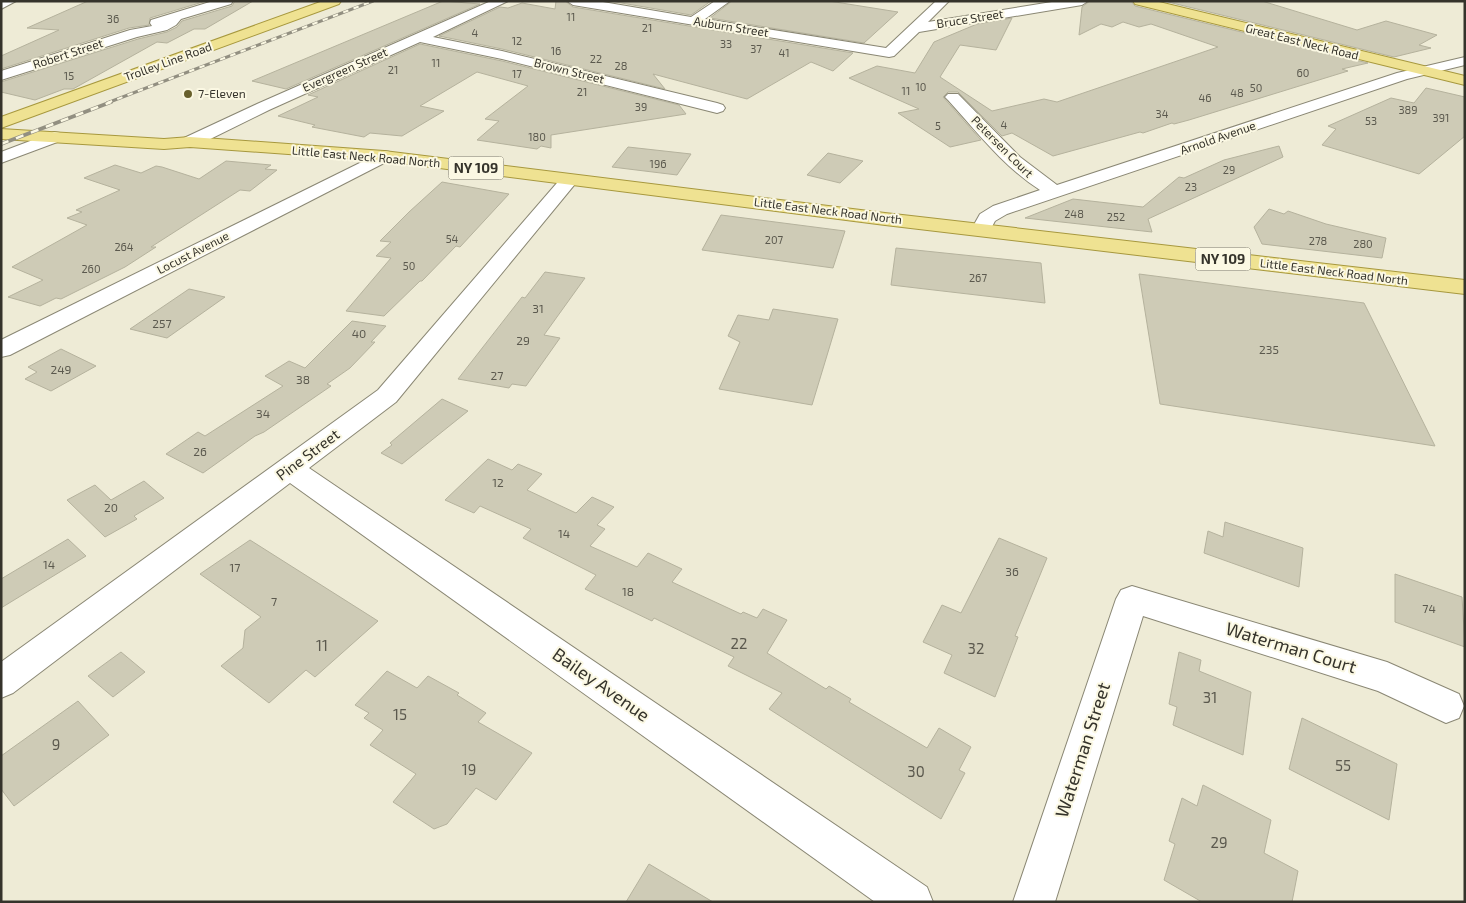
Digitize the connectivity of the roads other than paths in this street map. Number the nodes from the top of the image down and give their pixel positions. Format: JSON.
{"nodes":[{"id":1,"x":10,"y":1,"type":"edge"},
{"id":2,"x":227,"y":1,"type":"edge"},
{"id":3,"x":335,"y":1,"type":"edge"},
{"id":4,"x":502,"y":1,"type":"edge"},
{"id":5,"x":573,"y":1,"type":"edge"},
{"id":6,"x":724,"y":1,"type":"edge"},
{"id":7,"x":943,"y":1,"type":"edge"},
{"id":8,"x":1082,"y":1,"type":"edge"},
{"id":9,"x":1139,"y":1,"type":"edge"},
{"id":10,"x":1,"y":5,"type":"edge"},
{"id":11,"x":693,"y":21,"type":"junction"},
{"id":12,"x":917,"y":28,"type":"junction"},
{"id":13,"x":420,"y":38,"type":"junction"},
{"id":14,"x":1465,"y":61,"type":"edge"},
{"id":15,"x":1422,"y":71,"type":"junction"},
{"id":16,"x":1,"y":76,"type":"edge"},
{"id":17,"x":1465,"y":81,"type":"edge"},
{"id":18,"x":953,"y":97,"type":"dead end"},
{"id":19,"x":717,"y":108,"type":"dead end"},
{"id":20,"x":1,"y":116,"type":"edge"},
{"id":21,"x":19,"y":116,"type":"junction"},
{"id":22,"x":62,"y":118,"type":"dead end"},
{"id":23,"x":1,"y":123,"type":"edge"},
{"id":24,"x":118,"y":125,"type":"dead end"},
{"id":25,"x":1,"y":134,"type":"edge"},
{"id":26,"x":54,"y":137,"type":"junction"},
{"id":27,"x":190,"y":142,"type":"junction"},
{"id":28,"x":384,"y":156,"type":"junction"},
{"id":29,"x":1,"y":158,"type":"edge"},
{"id":30,"x":569,"y":180,"type":"junction"},
{"id":31,"x":1055,"y":192,"type":"junction"},
{"id":32,"x":982,"y":230,"type":"junction"},
{"id":33,"x":1465,"y":287,"type":"edge"},
{"id":34,"x":1,"y":350,"type":"edge"},
{"id":35,"x":290,"y":469,"type":"junction"},
{"id":36,"x":1132,"y":598,"type":"joint"},
{"id":37,"x":1,"y":682,"type":"edge"},
{"id":38,"x":1446,"y":706,"type":"dead end"},
{"id":39,"x":912,"y":902,"type":"edge"},
{"id":40,"x":1034,"y":902,"type":"edge"}],
"edges":[{"from":1,"to":10,"type":"street"},
{"from":2,"to":16,"type":"street","name":"Robert Street"},
{"from":3,"to":21,"type":"main road","name":"Trolley Line Road"},
{"from":4,"to":13,"type":"street","name":"Evergreen Street"},
{"from":5,"to":11,"type":"street","name":"Auburn Street"},
{"from":6,"to":11,"type":"street"},
{"from":7,"to":12,"type":"street"},
{"from":8,"to":12,"type":"street","name":"Bruce Street"},
{"from":9,"to":15,"type":"main road","name":"Great East Neck Road"},
{"from":11,"to":12,"type":"street","name":"Auburn Street"},
{"from":13,"to":19,"type":"street","name":"Brown Street"},
{"from":13,"to":27,"type":"street","name":"Evergreen Street"},
{"from":14,"to":15,"type":"street","name":"Arnold Avenue"},
{"from":15,"to":17,"type":"main road","name":"Great East Neck Road"},
{"from":15,"to":31,"type":"street","name":"Arnold Avenue"},
{"from":18,"to":31,"type":"street","name":"Petersen Court"},
{"from":20,"to":21,"type":"main road"},
{"from":21,"to":22,"type":"main road"},
{"from":21,"to":23,"type":"main road","name":"Trolley Line Road"},
{"from":24,"to":27,"type":"main road","name":"Little East Neck Road North","number":"NY 109"},
{"from":25,"to":26,"type":"main road","name":"Little East Neck Road North","number":"NY 109"},
{"from":26,"to":27,"type":"main road","name":"Little East Neck Road North","number":"NY 109"},
{"from":26,"to":29,"type":"street"},
{"from":27,"to":28,"type":"main road","name":"Little East Neck Road North","number":"NY 109"},
{"from":28,"to":30,"type":"main road","name":"Little East Neck Road North","number":"NY 109"},
{"from":28,"to":34,"type":"street","name":"Locust Avenue"},
{"from":30,"to":32,"type":"main road","name":"Little East Neck Road North","number":"NY 109"},
{"from":30,"to":35,"type":"street","name":"Pine Street"},
{"from":31,"to":32,"type":"street","name":"Arnold Avenue"},
{"from":32,"to":33,"type":"main road","name":"Little East Neck Road North","number":"NY 109"},
{"from":35,"to":37,"type":"street","name":"Pine Street"},
{"from":35,"to":39,"type":"street","name":"Bailey Avenue"},
{"from":36,"to":38,"type":"street","name":"Waterman Court"},
{"from":36,"to":40,"type":"street","name":"Waterman Street"}]}
